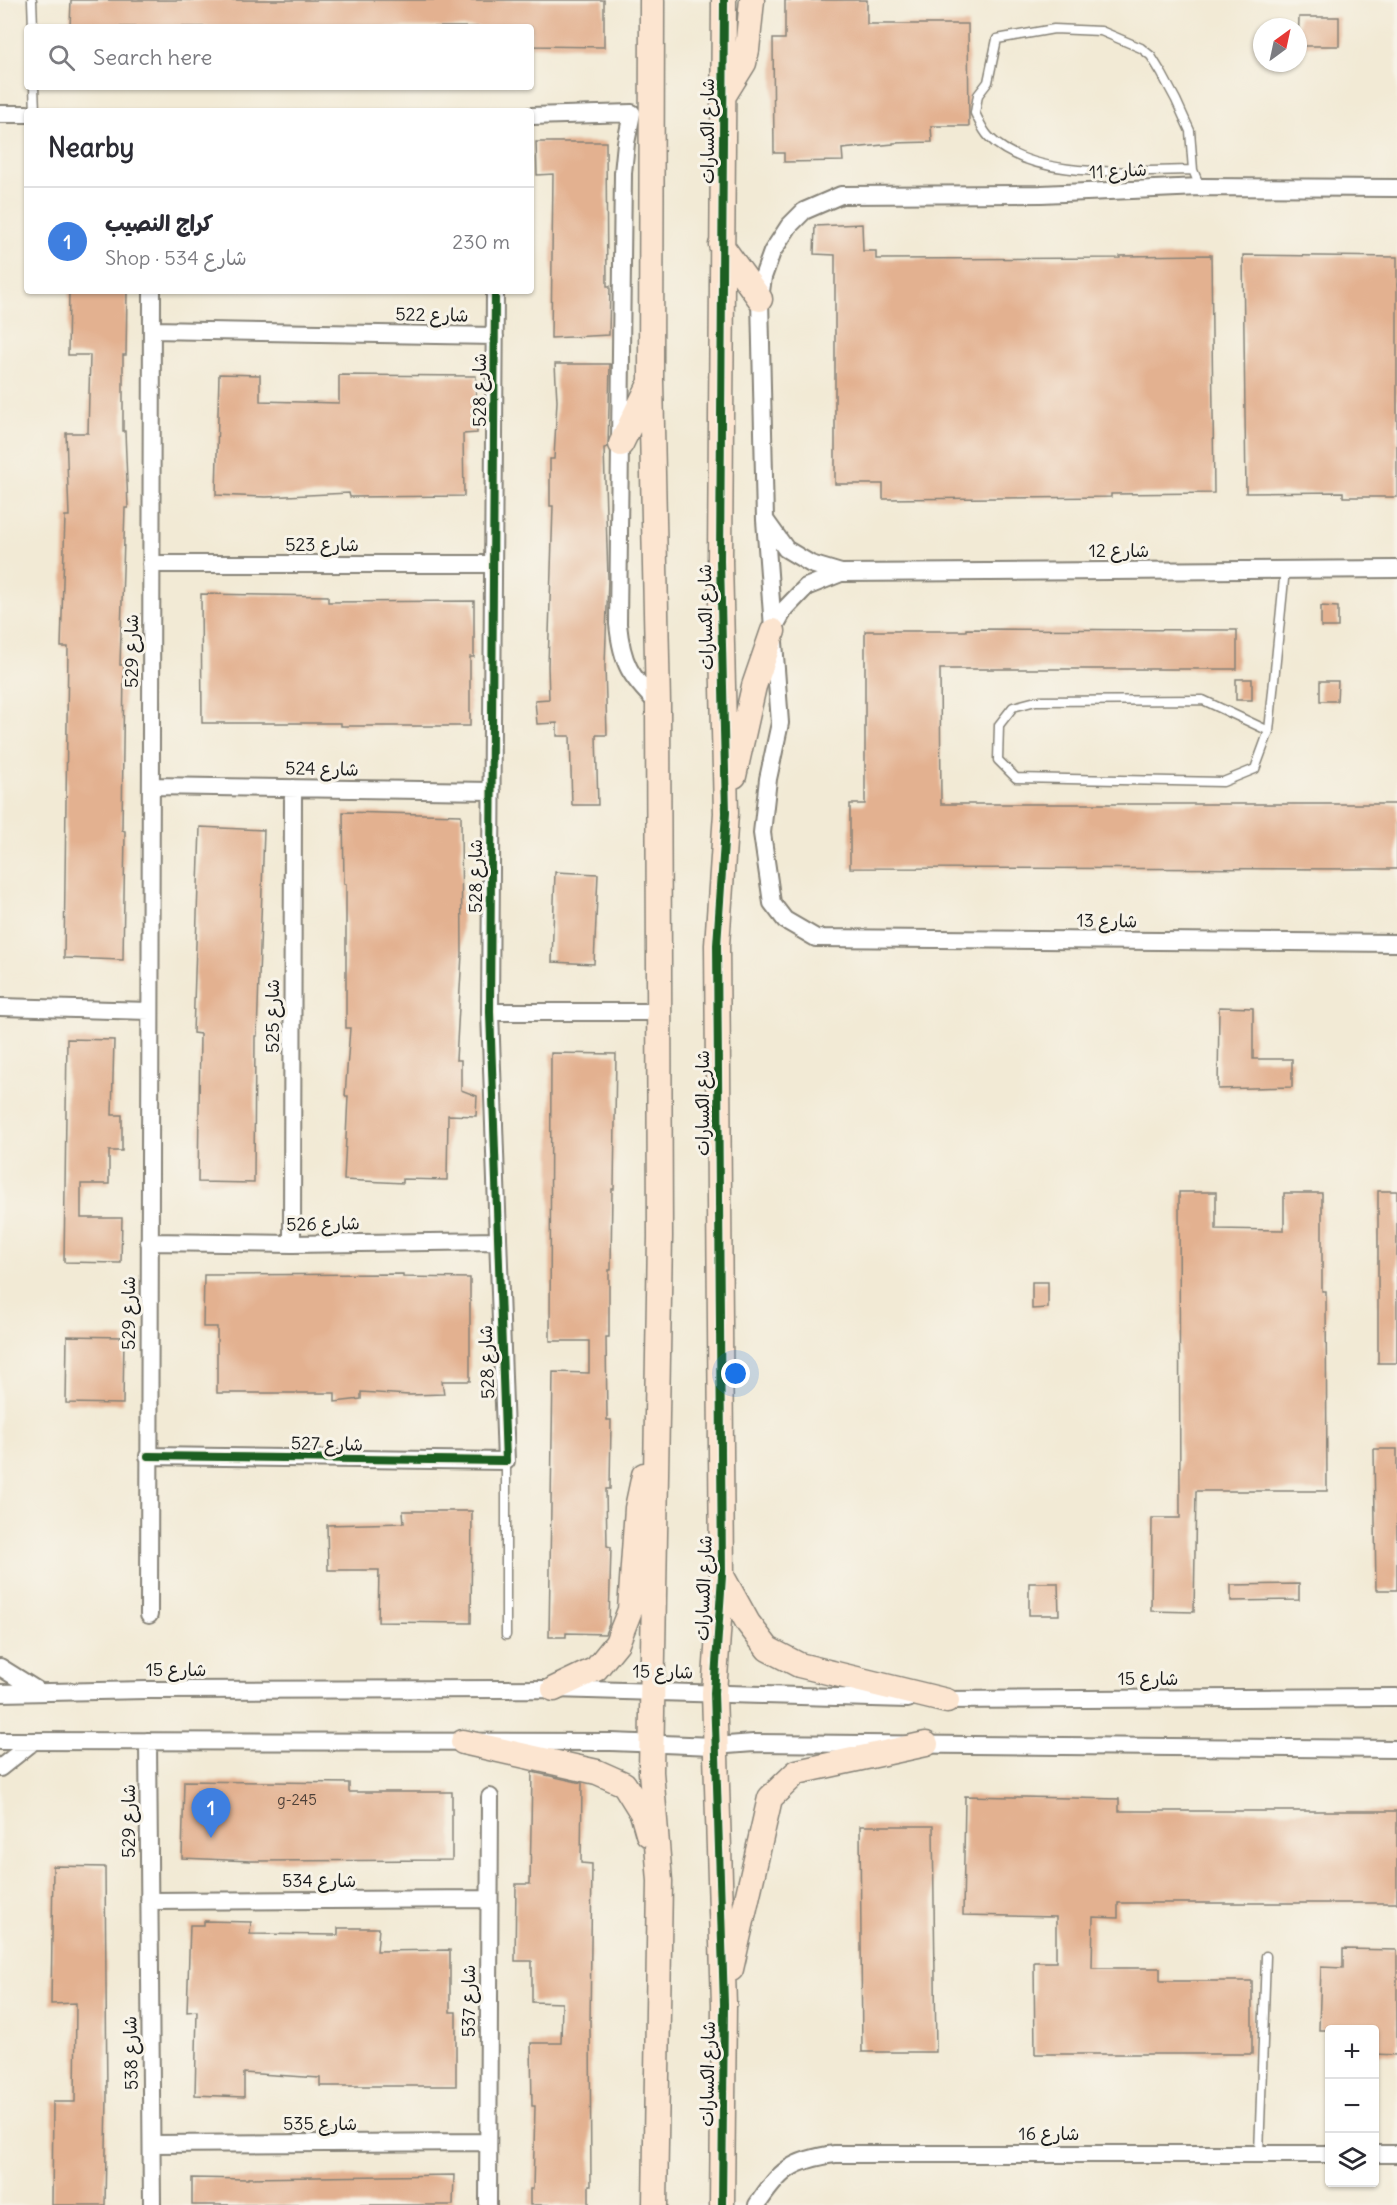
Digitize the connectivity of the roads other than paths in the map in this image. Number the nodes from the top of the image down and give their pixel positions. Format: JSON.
{"nodes":[{"id":1,"x":32,"y":0,"type":"edge"},
{"id":2,"x":652,"y":0,"type":"edge"},
{"id":3,"x":724,"y":0,"type":"edge"},
{"id":4,"x":752,"y":0,"type":"edge"},
{"id":5,"x":33,"y":24,"type":"edge"},
{"id":6,"x":34,"y":90,"type":"edge"},
{"id":7,"x":723,"y":97,"type":"junction"},
{"id":8,"x":35,"y":108,"type":"edge"},
{"id":9,"x":0,"y":114,"type":"edge"},
{"id":10,"x":24,"y":114,"type":"edge"},
{"id":11,"x":534,"y":116,"type":"edge"},
{"id":12,"x":1193,"y":170,"type":"junction"},
{"id":13,"x":1200,"y":187,"type":"junction"},
{"id":14,"x":1397,"y":188,"type":"edge"},
{"id":15,"x":721,"y":245,"type":"junction"},
{"id":16,"x":152,"y":294,"type":"edge"},
{"id":17,"x":495,"y":294,"type":"edge"},
{"id":18,"x":760,"y":299,"type":"junction"},
{"id":19,"x":152,"y":330,"type":"junction"},
{"id":20,"x":495,"y":336,"type":"junction"},
{"id":21,"x":651,"y":381,"type":"junction"},
{"id":22,"x":621,"y":444,"type":"junction"},
{"id":23,"x":765,"y":520,"type":"junction"},
{"id":24,"x":151,"y":564,"type":"junction"},
{"id":25,"x":493,"y":564,"type":"junction"},
{"id":26,"x":1285,"y":569,"type":"junction"},
{"id":27,"x":1397,"y":569,"type":"edge"},
{"id":28,"x":841,"y":573,"type":"junction"},
{"id":29,"x":773,"y":631,"type":"junction"},
{"id":30,"x":658,"y":704,"type":"junction"},
{"id":31,"x":1269,"y":730,"type":"junction"},
{"id":32,"x":151,"y":786,"type":"junction"},
{"id":33,"x":292,"y":788,"type":"junction"},
{"id":34,"x":492,"y":791,"type":"junction"},
{"id":35,"x":726,"y":813,"type":"junction"},
{"id":36,"x":1397,"y":943,"type":"edge"},
{"id":37,"x":0,"y":1007,"type":"edge"},
{"id":38,"x":150,"y":1011,"type":"junction"},
{"id":39,"x":490,"y":1012,"type":"junction"},
{"id":40,"x":659,"y":1012,"type":"junction"},
{"id":41,"x":498,"y":1241,"type":"junction"},
{"id":42,"x":149,"y":1242,"type":"junction"},
{"id":43,"x":292,"y":1244,"type":"junction"},
{"id":44,"x":656,"y":1413,"type":"junction"},
{"id":45,"x":148,"y":1456,"type":"junction"},
{"id":46,"x":506,"y":1461,"type":"junction"},
{"id":47,"x":722,"y":1576,"type":"junction"},
{"id":48,"x":149,"y":1615,"type":"dead end"},
{"id":49,"x":506,"y":1635,"type":"dead end"},
{"id":50,"x":0,"y":1667,"type":"edge"},
{"id":51,"x":554,"y":1689,"type":"junction"},
{"id":52,"x":652,"y":1690,"type":"junction"},
{"id":53,"x":41,"y":1692,"type":"junction"},
{"id":54,"x":0,"y":1693,"type":"edge"},
{"id":55,"x":714,"y":1693,"type":"junction"},
{"id":56,"x":1397,"y":1697,"type":"edge"},
{"id":57,"x":947,"y":1701,"type":"junction"},
{"id":58,"x":0,"y":1741,"type":"edge"},
{"id":59,"x":34,"y":1741,"type":"junction"},
{"id":60,"x":148,"y":1741,"type":"junction"},
{"id":61,"x":463,"y":1742,"type":"junction"},
{"id":62,"x":652,"y":1742,"type":"junction"},
{"id":63,"x":926,"y":1744,"type":"junction"},
{"id":64,"x":714,"y":1746,"type":"junction"},
{"id":65,"x":1397,"y":1749,"type":"edge"},
{"id":66,"x":0,"y":1768,"type":"edge"},
{"id":67,"x":490,"y":1797,"type":"dead end"},
{"id":68,"x":660,"y":1881,"type":"junction"},
{"id":69,"x":488,"y":1899,"type":"junction"},
{"id":70,"x":149,"y":1901,"type":"junction"},
{"id":71,"x":1266,"y":1956,"type":"dead end"},
{"id":72,"x":724,"y":2004,"type":"junction"},
{"id":73,"x":488,"y":2142,"type":"junction"},
{"id":74,"x":152,"y":2144,"type":"junction"},
{"id":75,"x":1259,"y":2154,"type":"junction"},
{"id":76,"x":1325,"y":2154,"type":"edge"},
{"id":77,"x":1379,"y":2154,"type":"edge"},
{"id":78,"x":1397,"y":2154,"type":"edge"},
{"id":79,"x":152,"y":2205,"type":"edge"},
{"id":80,"x":488,"y":2205,"type":"edge"},
{"id":81,"x":655,"y":2205,"type":"edge"},
{"id":82,"x":722,"y":2205,"type":"edge"},
{"id":83,"x":757,"y":2205,"type":"edge"}],
"edges":[{"from":1,"to":5,"type":"lane"},
{"from":2,"to":21,"type":"street"},
{"from":3,"to":7,"type":"street","name":"شارع الكسارات"},
{"from":4,"to":7,"type":"street"},
{"from":6,"to":8,"type":"lane"},
{"from":7,"to":15,"type":"street","name":"شارع الكسارات"},
{"from":9,"to":10,"type":"street"},
{"from":11,"to":22,"type":"street"},
{"from":12,"to":12,"type":"lane"},
{"from":12,"to":13,"type":"lane"},
{"from":13,"to":14,"type":"street","name":"شارع 11"},
{"from":13,"to":18,"type":"street","name":"شارع 11"},
{"from":15,"to":18,"type":"street"},
{"from":15,"to":35,"type":"street","name":"شارع الكسارات"},
{"from":16,"to":19,"type":"street","name":"شارع 529"},
{"from":17,"to":20,"type":"street","name":"شارع 528"},
{"from":18,"to":23,"type":"street"},
{"from":19,"to":20,"type":"street","name":"شارع 522"},
{"from":19,"to":24,"type":"street","name":"شارع 529"},
{"from":20,"to":25,"type":"street","name":"شارع 528"},
{"from":21,"to":22,"type":"street"},
{"from":21,"to":30,"type":"street"},
{"from":22,"to":30,"type":"street"},
{"from":23,"to":28,"type":"street","name":"شارع 12"},
{"from":23,"to":29,"type":"street"},
{"from":24,"to":25,"type":"street","name":"شارع 523"},
{"from":24,"to":32,"type":"street","name":"شارع 529"},
{"from":25,"to":34,"type":"street","name":"شارع 528"},
{"from":26,"to":27,"type":"street","name":"شارع 12"},
{"from":26,"to":28,"type":"street","name":"شارع 12"},
{"from":26,"to":31,"type":"lane"},
{"from":28,"to":29,"type":"street","name":"شارع 12"},
{"from":29,"to":35,"type":"street"},
{"from":29,"to":36,"type":"street","name":"شارع 13"},
{"from":30,"to":40,"type":"street"},
{"from":31,"to":31,"type":"lane"},
{"from":32,"to":33,"type":"street","name":"شارع 524"},
{"from":32,"to":38,"type":"street","name":"شارع 529"},
{"from":33,"to":34,"type":"street","name":"شارع 524"},
{"from":33,"to":43,"type":"street","name":"شارع 525"},
{"from":34,"to":39,"type":"street","name":"شارع 528"},
{"from":35,"to":47,"type":"street","name":"شارع الكسارات"},
{"from":37,"to":38,"type":"street"},
{"from":38,"to":42,"type":"street","name":"شارع 529"},
{"from":39,"to":40,"type":"street"},
{"from":39,"to":41,"type":"street","name":"شارع 528"},
{"from":40,"to":44,"type":"street"},
{"from":41,"to":43,"type":"street","name":"شارع 526"},
{"from":41,"to":46,"type":"street","name":"شارع 528"},
{"from":42,"to":43,"type":"street","name":"شارع 526"},
{"from":42,"to":45,"type":"street","name":"شارع 529"},
{"from":44,"to":51,"type":"street"},
{"from":44,"to":52,"type":"street"},
{"from":45,"to":46,"type":"street","name":"شارع 527"},
{"from":45,"to":48,"type":"street","name":"شارع 529"},
{"from":46,"to":49,"type":"lane"},
{"from":47,"to":55,"type":"street","name":"شارع الكسارات"},
{"from":47,"to":57,"type":"street"},
{"from":50,"to":53,"type":"street"},
{"from":51,"to":52,"type":"street","name":"شارع 15"},
{"from":51,"to":53,"type":"street","name":"شارع 15"},
{"from":52,"to":55,"type":"street","name":"شارع 15"},
{"from":52,"to":62,"type":"street"},
{"from":53,"to":54,"type":"street","name":"شارع 15"},
{"from":55,"to":57,"type":"street","name":"شارع 15"},
{"from":55,"to":64,"type":"street","name":"شارع الكسارات"},
{"from":56,"to":57,"type":"street","name":"شارع 15"},
{"from":58,"to":59,"type":"street"},
{"from":59,"to":60,"type":"street"},
{"from":59,"to":66,"type":"street"},
{"from":60,"to":61,"type":"street"},
{"from":60,"to":70,"type":"street","name":"شارع 529"},
{"from":61,"to":62,"type":"street"},
{"from":61,"to":68,"type":"street"},
{"from":62,"to":64,"type":"street"},
{"from":62,"to":68,"type":"street"},
{"from":63,"to":64,"type":"street"},
{"from":63,"to":65,"type":"street"},
{"from":63,"to":72,"type":"street"},
{"from":64,"to":72,"type":"street","name":"شارع الكسارات"},
{"from":67,"to":69,"type":"street","name":"شارع 537"},
{"from":68,"to":81,"type":"street"},
{"from":69,"to":70,"type":"street","name":"شارع 534"},
{"from":69,"to":73,"type":"street","name":"شارع 537"},
{"from":70,"to":74,"type":"street","name":"شارع 538"},
{"from":71,"to":75,"type":"lane"},
{"from":72,"to":82,"type":"street","name":"شارع الكسارات"},
{"from":73,"to":74,"type":"street","name":"شارع 535"},
{"from":73,"to":80,"type":"street","name":"شارع 537"},
{"from":74,"to":79,"type":"street","name":"شارع 538"},
{"from":75,"to":76,"type":"street","name":"شارع 16"},
{"from":75,"to":83,"type":"street","name":"شارع 16"},
{"from":77,"to":78,"type":"street"}]}
